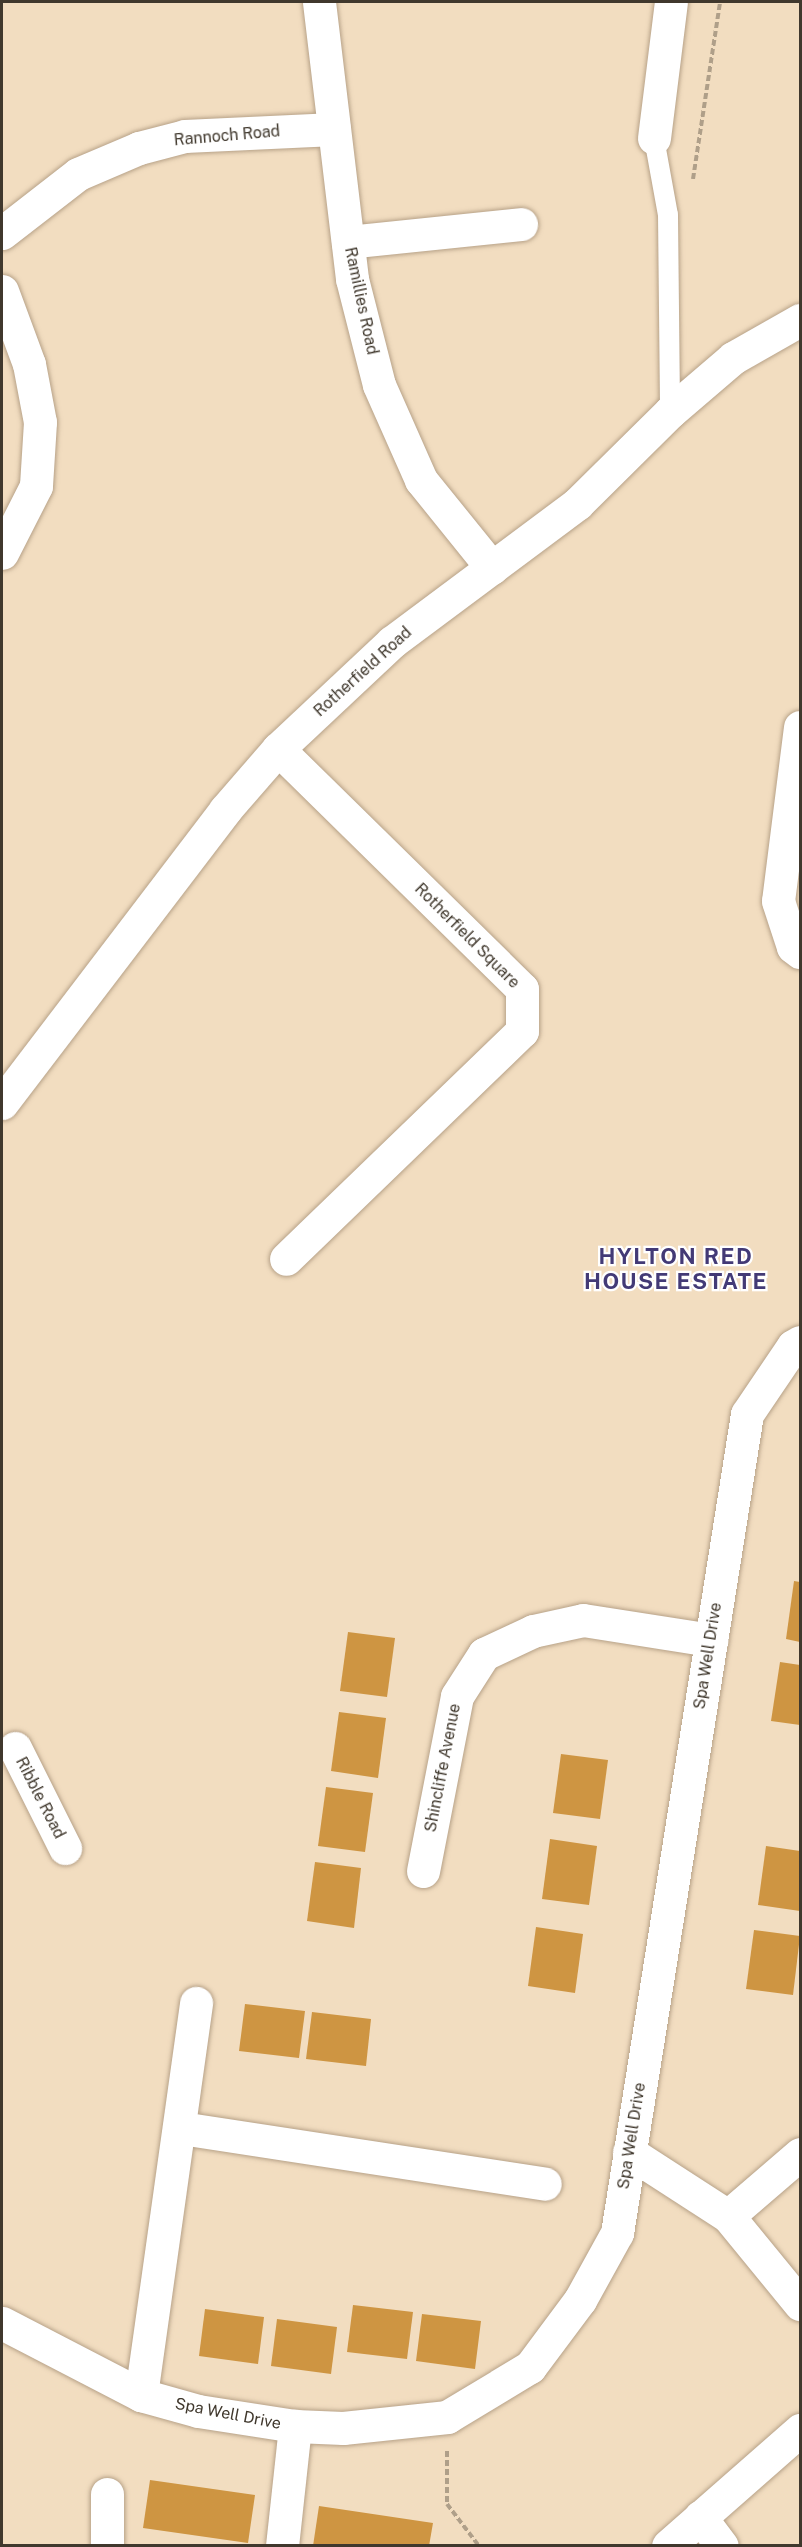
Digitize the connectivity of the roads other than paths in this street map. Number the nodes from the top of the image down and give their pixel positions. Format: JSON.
{"nodes":[{"id":1,"x":319,"y":2,"type":"edge"},
{"id":2,"x":671,"y":2,"type":"edge"},
{"id":3,"x":334,"y":129,"type":"junction"},
{"id":4,"x":654,"y":138,"type":"joint"},
{"id":5,"x":521,"y":224,"type":"dead end"},
{"id":6,"x":2,"y":233,"type":"edge"},
{"id":7,"x":348,"y":242,"type":"junction"},
{"id":8,"x":2,"y":291,"type":"edge"},
{"id":9,"x":801,"y":320,"type":"edge"},
{"id":10,"x":670,"y":412,"type":"junction"},
{"id":11,"x":2,"y":553,"type":"edge"},
{"id":12,"x":492,"y":568,"type":"junction"},
{"id":13,"x":801,"y":727,"type":"edge"},
{"id":14,"x":278,"y":749,"type":"junction"},
{"id":15,"x":801,"y":952,"type":"edge"},
{"id":16,"x":2,"y":1103,"type":"edge"},
{"id":17,"x":286,"y":1259,"type":"dead end"},
{"id":18,"x":801,"y":1342,"type":"edge"},
{"id":19,"x":711,"y":1640,"type":"junction"},
{"id":20,"x":6,"y":1747,"type":"edge"},
{"id":21,"x":65,"y":1848,"type":"dead end"},
{"id":22,"x":423,"y":1871,"type":"dead end"},
{"id":23,"x":196,"y":2003,"type":"dead end"},
{"id":24,"x":181,"y":2128,"type":"junction"},
{"id":25,"x":629,"y":2152,"type":"junction"},
{"id":26,"x":801,"y":2154,"type":"edge"},
{"id":27,"x":545,"y":2184,"type":"dead end"},
{"id":28,"x":728,"y":2216,"type":"junction"},
{"id":29,"x":801,"y":2304,"type":"edge"},
{"id":30,"x":2,"y":2323,"type":"edge"},
{"id":31,"x":141,"y":2395,"type":"junction"},
{"id":32,"x":295,"y":2426,"type":"junction"},
{"id":33,"x":801,"y":2430,"type":"edge"},
{"id":34,"x":107,"y":2494,"type":"dead end"},
{"id":35,"x":700,"y":2517,"type":"junction"},
{"id":36,"x":107,"y":2546,"type":"edge"},
{"id":37,"x":282,"y":2546,"type":"edge"},
{"id":38,"x":668,"y":2546,"type":"edge"},
{"id":39,"x":722,"y":2546,"type":"edge"}],
"edges":[{"from":1,"to":3,"type":"street","name":"Ramillies Road"},
{"from":2,"to":4,"type":"street"},
{"from":3,"to":6,"type":"street","name":"Rannoch Road"},
{"from":3,"to":7,"type":"street","name":"Ramillies Road"},
{"from":4,"to":10,"type":"lane"},
{"from":5,"to":7,"type":"street"},
{"from":7,"to":12,"type":"street","name":"Ramillies Road"},
{"from":8,"to":11,"type":"street"},
{"from":9,"to":10,"type":"street","name":"Rotherfield Road"},
{"from":10,"to":12,"type":"street","name":"Rotherfield Road"},
{"from":12,"to":14,"type":"street","name":"Rotherfield Road"},
{"from":13,"to":15,"type":"street"},
{"from":14,"to":16,"type":"street","name":"Rotherfield Road"},
{"from":14,"to":17,"type":"street","name":"Rotherfield Square"},
{"from":18,"to":19,"type":"street","name":"Spa Well Drive"},
{"from":19,"to":22,"type":"street","name":"Shincliffe Avenue"},
{"from":19,"to":25,"type":"street","name":"Spa Well Drive"},
{"from":20,"to":21,"type":"street","name":"Ribble Road"},
{"from":23,"to":24,"type":"street"},
{"from":24,"to":27,"type":"street"},
{"from":24,"to":31,"type":"street"},
{"from":25,"to":28,"type":"street"},
{"from":25,"to":32,"type":"street","name":"Spa Well Drive"},
{"from":26,"to":28,"type":"street"},
{"from":28,"to":29,"type":"street"},
{"from":30,"to":31,"type":"street","name":"Spa Well Drive"},
{"from":31,"to":32,"type":"street","name":"Spa Well Drive"},
{"from":32,"to":37,"type":"street"},
{"from":33,"to":35,"type":"street"},
{"from":34,"to":36,"type":"street"},
{"from":35,"to":38,"type":"street"},
{"from":35,"to":39,"type":"street"}]}
